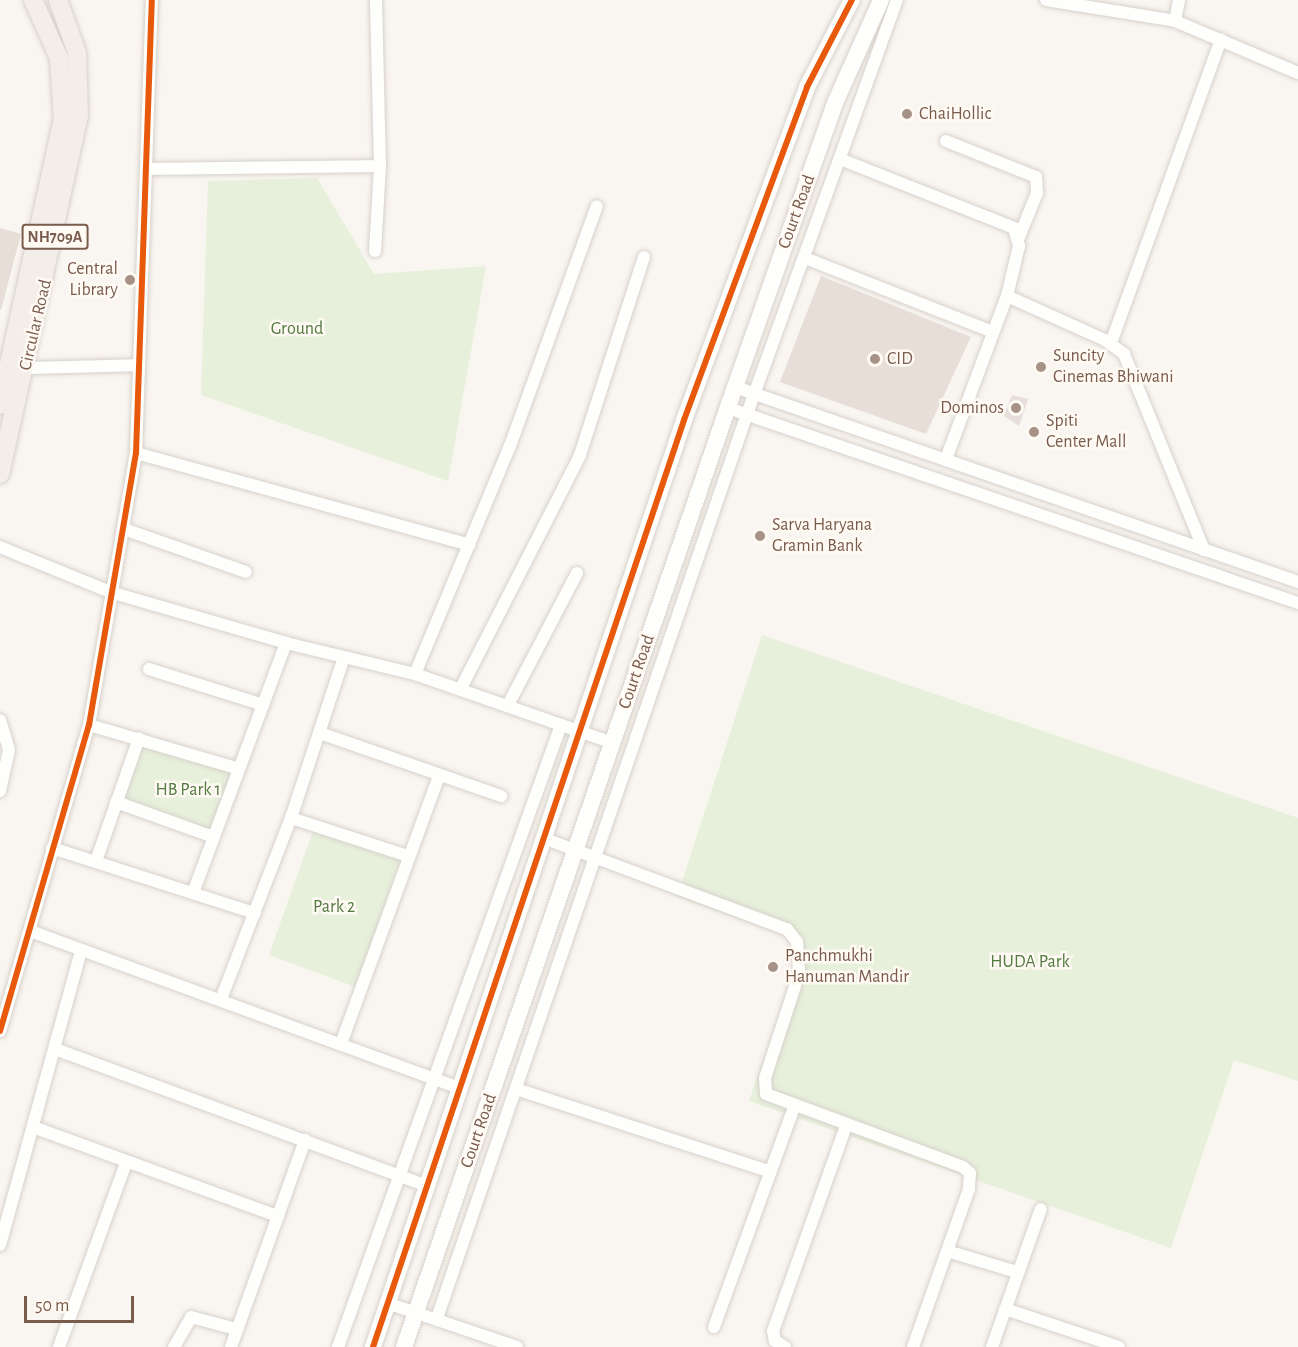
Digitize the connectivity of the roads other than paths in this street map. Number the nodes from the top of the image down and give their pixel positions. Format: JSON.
{"nodes":[{"id":1,"x":33,"y":0,"type":"edge"},
{"id":2,"x":58,"y":0,"type":"edge"},
{"id":3,"x":152,"y":0,"type":"edge"},
{"id":4,"x":376,"y":0,"type":"edge"},
{"id":5,"x":852,"y":0,"type":"edge"},
{"id":6,"x":880,"y":0,"type":"edge"},
{"id":7,"x":897,"y":0,"type":"edge"},
{"id":8,"x":1046,"y":0,"type":"edge"},
{"id":9,"x":1179,"y":0,"type":"edge"},
{"id":10,"x":1103,"y":3,"type":"edge"},
{"id":11,"x":1175,"y":21,"type":"junction"},
{"id":12,"x":1221,"y":39,"type":"junction"},
{"id":13,"x":1298,"y":72,"type":"edge"},
{"id":14,"x":946,"y":141,"type":"dead end"},
{"id":15,"x":840,"y":159,"type":"junction"},
{"id":16,"x":380,"y":166,"type":"junction"},
{"id":17,"x":147,"y":169,"type":"junction"},
{"id":18,"x":597,"y":206,"type":"dead end"},
{"id":19,"x":1019,"y":237,"type":"junction"},
{"id":20,"x":375,"y":251,"type":"dead end"},
{"id":21,"x":644,"y":257,"type":"dead end"},
{"id":22,"x":805,"y":258,"type":"junction"},
{"id":23,"x":1007,"y":296,"type":"junction"},
{"id":24,"x":993,"y":332,"type":"junction"},
{"id":25,"x":1111,"y":343,"type":"junction"},
{"id":26,"x":138,"y":365,"type":"junction"},
{"id":27,"x":27,"y":368,"type":"junction"},
{"id":28,"x":735,"y":387,"type":"junction"},
{"id":29,"x":754,"y":393,"type":"junction"},
{"id":30,"x":0,"y":405,"type":"edge"},
{"id":31,"x":728,"y":408,"type":"junction"},
{"id":32,"x":747,"y":414,"type":"junction"},
{"id":33,"x":136,"y":453,"type":"junction"},
{"id":34,"x":946,"y":459,"type":"junction"},
{"id":35,"x":0,"y":474,"type":"edge"},
{"id":36,"x":124,"y":529,"type":"junction"},
{"id":37,"x":470,"y":545,"type":"junction"},
{"id":38,"x":0,"y":547,"type":"edge"},
{"id":39,"x":1204,"y":550,"type":"junction"},
{"id":40,"x":246,"y":572,"type":"dead end"},
{"id":41,"x":577,"y":573,"type":"dead end"},
{"id":42,"x":1298,"y":582,"type":"edge"},
{"id":43,"x":113,"y":593,"type":"junction"},
{"id":44,"x":1298,"y":603,"type":"edge"},
{"id":45,"x":286,"y":643,"type":"junction"},
{"id":46,"x":344,"y":657,"type":"junction"},
{"id":47,"x":149,"y":669,"type":"dead end"},
{"id":48,"x":415,"y":674,"type":"junction"},
{"id":49,"x":461,"y":688,"type":"junction"},
{"id":50,"x":263,"y":705,"type":"junction"},
{"id":51,"x":507,"y":705,"type":"junction"},
{"id":52,"x":0,"y":720,"type":"edge"},
{"id":53,"x":561,"y":724,"type":"junction"},
{"id":54,"x":88,"y":725,"type":"junction"},
{"id":55,"x":578,"y":730,"type":"junction"},
{"id":56,"x":320,"y":733,"type":"junction"},
{"id":57,"x":8,"y":738,"type":"junction"},
{"id":58,"x":140,"y":738,"type":"junction"},
{"id":59,"x":613,"y":743,"type":"junction"},
{"id":60,"x":0,"y":749,"type":"edge"},
{"id":61,"x":239,"y":769,"type":"junction"},
{"id":62,"x":439,"y":776,"type":"junction"},
{"id":63,"x":0,"y":791,"type":"edge"},
{"id":64,"x":501,"y":796,"type":"dead end"},
{"id":65,"x":116,"y":802,"type":"junction"},
{"id":66,"x":291,"y":818,"type":"junction"},
{"id":67,"x":214,"y":837,"type":"junction"},
{"id":68,"x":543,"y":838,"type":"junction"},
{"id":69,"x":52,"y":848,"type":"junction"},
{"id":70,"x":576,"y":849,"type":"junction"},
{"id":71,"x":408,"y":856,"type":"junction"},
{"id":72,"x":596,"y":856,"type":"junction"},
{"id":73,"x":96,"y":861,"type":"junction"},
{"id":74,"x":193,"y":893,"type":"junction"},
{"id":75,"x":255,"y":913,"type":"junction"},
{"id":76,"x":30,"y":931,"type":"junction"},
{"id":77,"x":81,"y":951,"type":"junction"},
{"id":78,"x":221,"y":999,"type":"junction"},
{"id":79,"x":0,"y":1031,"type":"edge"},
{"id":80,"x":342,"y":1041,"type":"junction"},
{"id":81,"x":55,"y":1049,"type":"junction"},
{"id":82,"x":434,"y":1078,"type":"junction"},
{"id":83,"x":460,"y":1088,"type":"junction"},
{"id":84,"x":516,"y":1089,"type":"junction"},
{"id":85,"x":794,"y":1107,"type":"junction"},
{"id":86,"x":846,"y":1126,"type":"junction"},
{"id":87,"x":33,"y":1127,"type":"junction"},
{"id":88,"x":305,"y":1140,"type":"junction"},
{"id":89,"x":126,"y":1163,"type":"junction"},
{"id":90,"x":769,"y":1171,"type":"junction"},
{"id":91,"x":398,"y":1175,"type":"junction"},
{"id":92,"x":428,"y":1186,"type":"junction"},
{"id":93,"x":1041,"y":1209,"type":"dead end"},
{"id":94,"x":278,"y":1216,"type":"junction"},
{"id":95,"x":0,"y":1245,"type":"edge"},
{"id":96,"x":947,"y":1251,"type":"junction"},
{"id":97,"x":1017,"y":1272,"type":"junction"},
{"id":98,"x":390,"y":1304,"type":"junction"},
{"id":99,"x":1005,"y":1309,"type":"junction"},
{"id":100,"x":416,"y":1311,"type":"junction"},
{"id":101,"x":437,"y":1318,"type":"junction"},
{"id":102,"x":714,"y":1327,"type":"dead end"},
{"id":103,"x":236,"y":1329,"type":"junction"},
{"id":104,"x":59,"y":1347,"type":"edge"},
{"id":105,"x":174,"y":1347,"type":"edge"},
{"id":106,"x":231,"y":1347,"type":"edge"},
{"id":107,"x":338,"y":1347,"type":"edge"},
{"id":108,"x":373,"y":1347,"type":"edge"},
{"id":109,"x":404,"y":1347,"type":"edge"},
{"id":110,"x":517,"y":1347,"type":"edge"},
{"id":111,"x":785,"y":1347,"type":"edge"},
{"id":112,"x":913,"y":1347,"type":"edge"},
{"id":113,"x":992,"y":1347,"type":"edge"},
{"id":114,"x":1119,"y":1347,"type":"edge"}],
"edges":[{"from":1,"to":30,"type":"main road","number":"NH709A"},
{"from":2,"to":27,"type":"main road","name":"Circular Road","number":"NH709A"},
{"from":3,"to":17,"type":"street"},
{"from":4,"to":16,"type":"street"},
{"from":5,"to":55,"type":"street"},
{"from":6,"to":28,"type":"street","name":"Court Road"},
{"from":7,"to":15,"type":"street"},
{"from":8,"to":10,"type":"street"},
{"from":9,"to":11,"type":"street"},
{"from":10,"to":11,"type":"street"},
{"from":11,"to":12,"type":"street"},
{"from":12,"to":13,"type":"street"},
{"from":12,"to":25,"type":"street"},
{"from":14,"to":19,"type":"street"},
{"from":15,"to":19,"type":"street"},
{"from":15,"to":22,"type":"street"},
{"from":16,"to":17,"type":"street"},
{"from":16,"to":20,"type":"street"},
{"from":17,"to":26,"type":"street"},
{"from":18,"to":37,"type":"street"},
{"from":19,"to":23,"type":"street"},
{"from":21,"to":49,"type":"street"},
{"from":22,"to":24,"type":"street"},
{"from":22,"to":29,"type":"street"},
{"from":23,"to":24,"type":"street"},
{"from":23,"to":25,"type":"street"},
{"from":24,"to":34,"type":"street"},
{"from":25,"to":39,"type":"street"},
{"from":26,"to":27,"type":"street"},
{"from":26,"to":33,"type":"street"},
{"from":27,"to":35,"type":"main road","name":"Circular Road","number":"NH709A"},
{"from":28,"to":29,"type":"street"},
{"from":28,"to":31,"type":"street","name":"Court Road"},
{"from":29,"to":32,"type":"street"},
{"from":29,"to":34,"type":"street"},
{"from":31,"to":32,"type":"street"},
{"from":31,"to":59,"type":"street","name":"Court Road"},
{"from":32,"to":44,"type":"street"},
{"from":32,"to":72,"type":"street"},
{"from":33,"to":36,"type":"street"},
{"from":33,"to":37,"type":"street"},
{"from":34,"to":39,"type":"street"},
{"from":36,"to":40,"type":"street"},
{"from":36,"to":43,"type":"street"},
{"from":37,"to":48,"type":"street"},
{"from":38,"to":43,"type":"street"},
{"from":39,"to":42,"type":"street"},
{"from":41,"to":51,"type":"street"},
{"from":43,"to":45,"type":"street"},
{"from":43,"to":54,"type":"street"},
{"from":45,"to":46,"type":"street"},
{"from":45,"to":50,"type":"street"},
{"from":46,"to":48,"type":"street"},
{"from":46,"to":56,"type":"street"},
{"from":47,"to":50,"type":"street"},
{"from":48,"to":49,"type":"street"},
{"from":49,"to":51,"type":"street"},
{"from":50,"to":61,"type":"street"},
{"from":51,"to":53,"type":"street"},
{"from":52,"to":57,"type":"street"},
{"from":53,"to":55,"type":"street"},
{"from":53,"to":82,"type":"street"},
{"from":54,"to":58,"type":"street"},
{"from":54,"to":69,"type":"street"},
{"from":55,"to":59,"type":"street"},
{"from":55,"to":68,"type":"street"},
{"from":56,"to":62,"type":"street"},
{"from":56,"to":66,"type":"street"},
{"from":57,"to":60,"type":"street"},
{"from":57,"to":63,"type":"street"},
{"from":58,"to":61,"type":"street"},
{"from":58,"to":65,"type":"street"},
{"from":59,"to":70,"type":"street","name":"Court Road"},
{"from":61,"to":67,"type":"street"},
{"from":62,"to":64,"type":"street"},
{"from":62,"to":71,"type":"street"},
{"from":65,"to":67,"type":"street"},
{"from":65,"to":73,"type":"street"},
{"from":66,"to":71,"type":"street"},
{"from":66,"to":75,"type":"street"},
{"from":67,"to":74,"type":"street"},
{"from":68,"to":70,"type":"street"},
{"from":68,"to":83,"type":"street"},
{"from":69,"to":73,"type":"street"},
{"from":69,"to":76,"type":"street"},
{"from":70,"to":72,"type":"street"},
{"from":70,"to":100,"type":"street","name":"Court Road"},
{"from":71,"to":80,"type":"street"},
{"from":72,"to":84,"type":"street"},
{"from":72,"to":85,"type":"street"},
{"from":73,"to":74,"type":"street"},
{"from":74,"to":75,"type":"street"},
{"from":75,"to":78,"type":"street"},
{"from":76,"to":77,"type":"street"},
{"from":76,"to":79,"type":"street"},
{"from":77,"to":78,"type":"street"},
{"from":77,"to":81,"type":"street"},
{"from":78,"to":80,"type":"street"},
{"from":80,"to":82,"type":"street"},
{"from":81,"to":87,"type":"street"},
{"from":81,"to":88,"type":"street"},
{"from":82,"to":83,"type":"street"},
{"from":82,"to":91,"type":"street"},
{"from":83,"to":92,"type":"street"},
{"from":84,"to":90,"type":"street"},
{"from":84,"to":101,"type":"street"},
{"from":85,"to":86,"type":"street"},
{"from":85,"to":90,"type":"street"},
{"from":86,"to":96,"type":"street"},
{"from":86,"to":111,"type":"street"},
{"from":87,"to":89,"type":"street"},
{"from":87,"to":95,"type":"street"},
{"from":88,"to":91,"type":"street"},
{"from":88,"to":94,"type":"street"},
{"from":89,"to":94,"type":"street"},
{"from":89,"to":104,"type":"street"},
{"from":90,"to":102,"type":"street"},
{"from":91,"to":92,"type":"street"},
{"from":91,"to":107,"type":"street"},
{"from":92,"to":98,"type":"street"},
{"from":93,"to":97,"type":"street"},
{"from":94,"to":103,"type":"street"},
{"from":96,"to":97,"type":"street"},
{"from":96,"to":112,"type":"street"},
{"from":97,"to":99,"type":"street"},
{"from":98,"to":100,"type":"street"},
{"from":98,"to":108,"type":"street"},
{"from":99,"to":113,"type":"street"},
{"from":99,"to":114,"type":"street"},
{"from":100,"to":101,"type":"street"},
{"from":100,"to":109,"type":"street","name":"Court Road"},
{"from":101,"to":110,"type":"street"},
{"from":103,"to":105,"type":"street"},
{"from":103,"to":106,"type":"street"}]}
